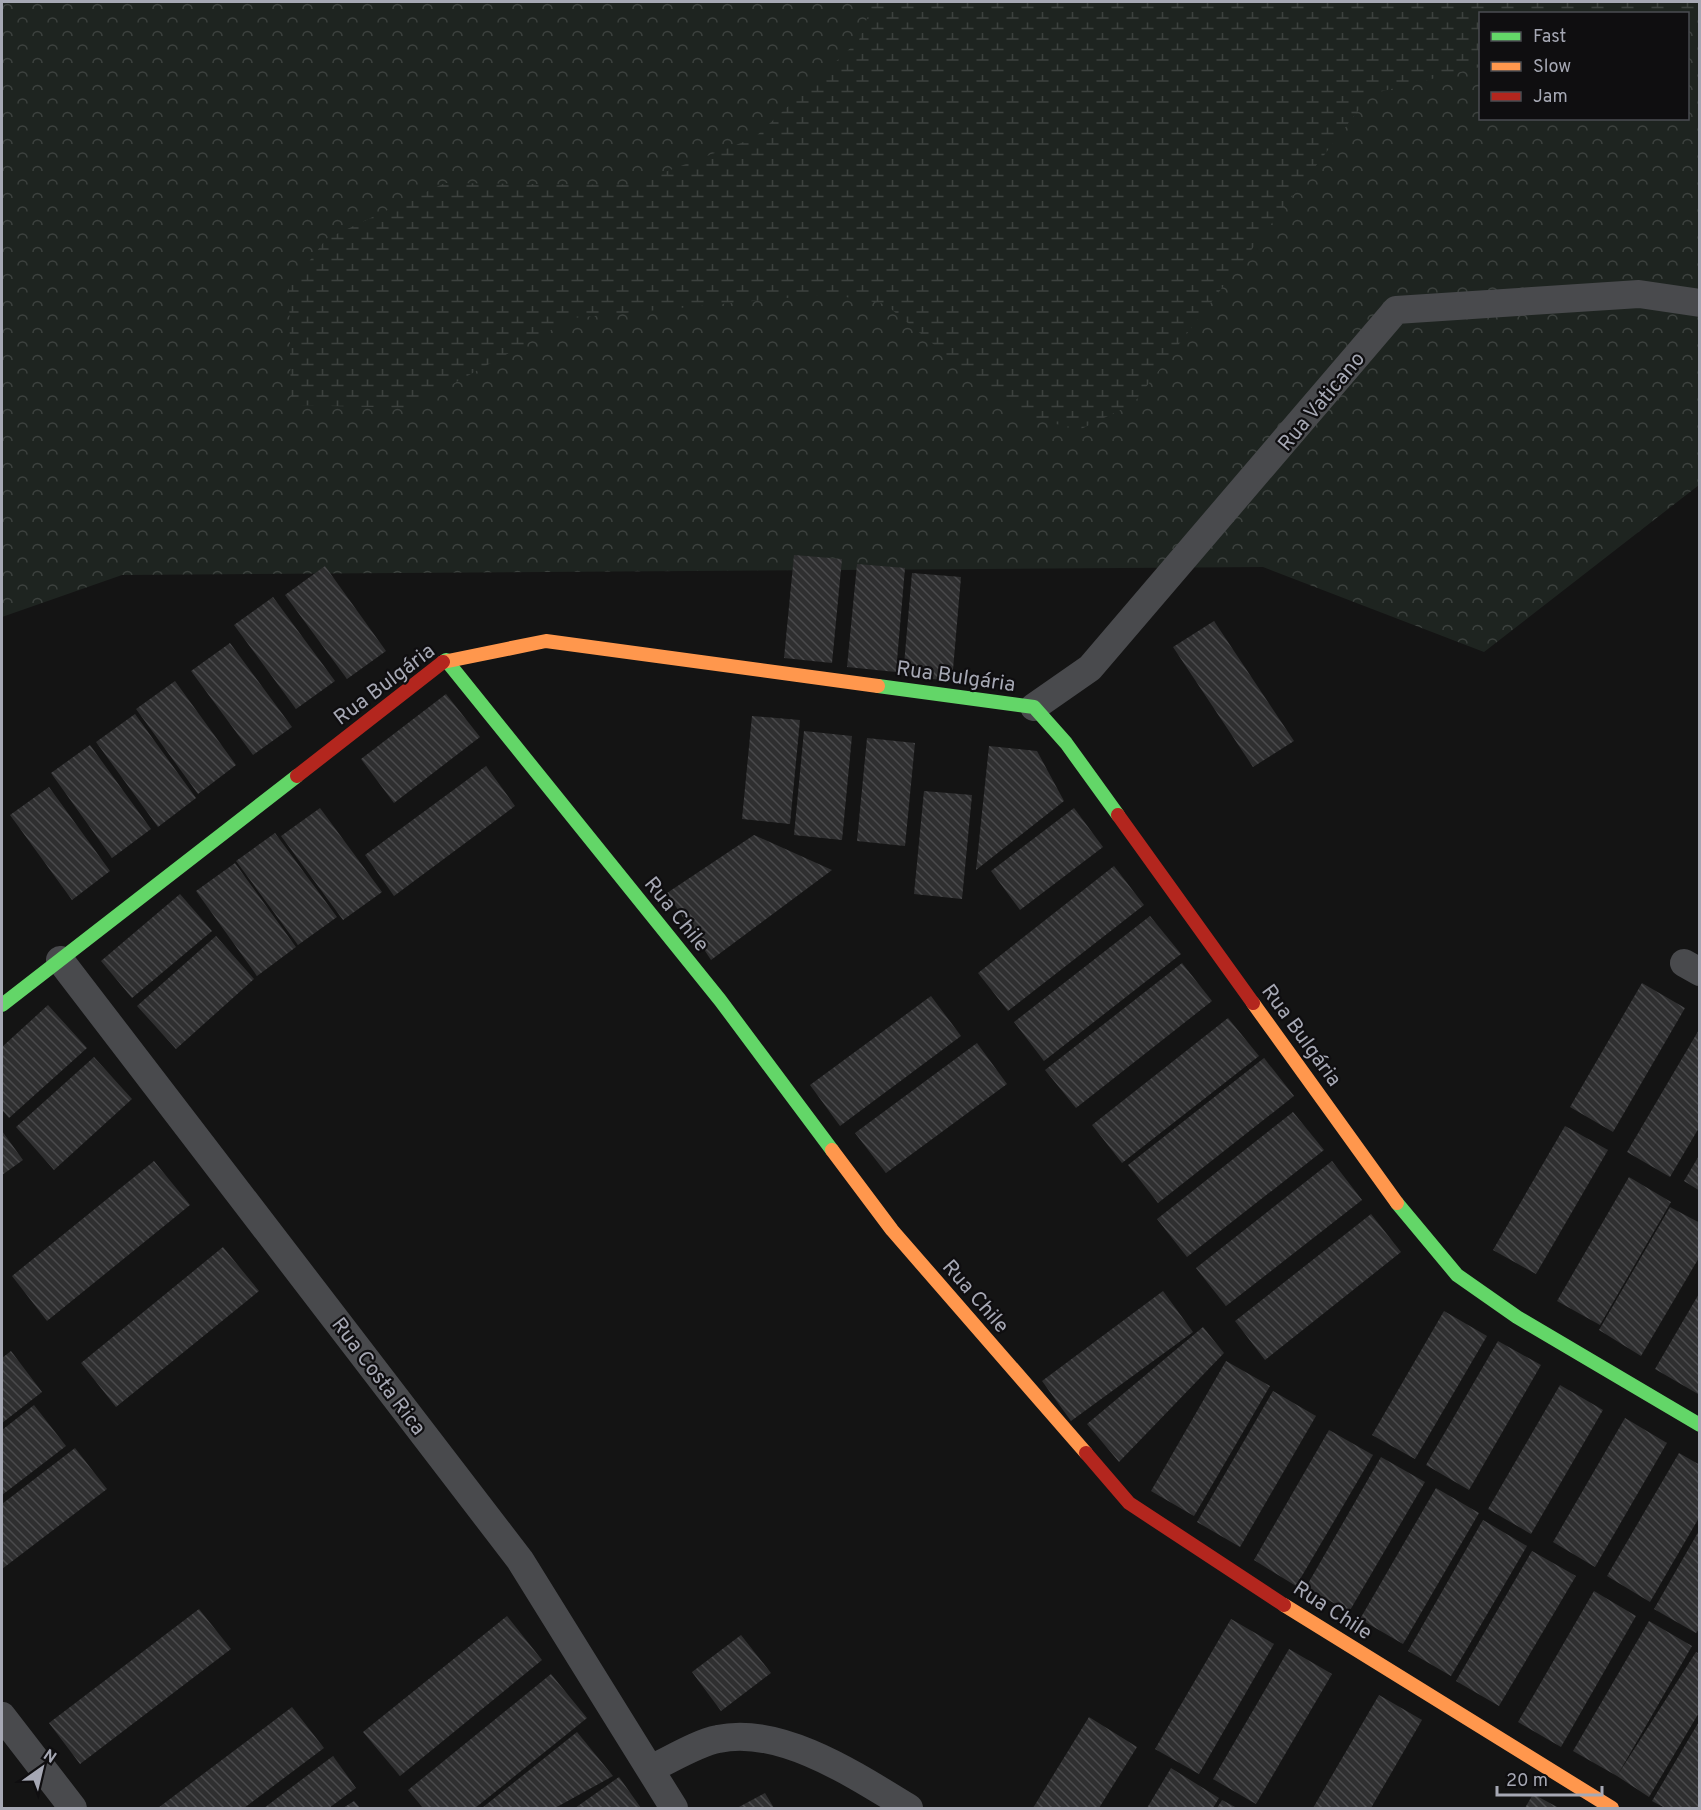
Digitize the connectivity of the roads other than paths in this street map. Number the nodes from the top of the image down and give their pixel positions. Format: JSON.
{"nodes":[{"id":1,"x":1700,"y":303,"type":"edge"},
{"id":2,"x":446,"y":660,"type":"junction"},
{"id":3,"x":1034,"y":708,"type":"junction"},
{"id":4,"x":60,"y":960,"type":"junction"},
{"id":5,"x":2,"y":1005,"type":"edge"},
{"id":6,"x":1700,"y":1425,"type":"edge"},
{"id":7,"x":2,"y":1716,"type":"edge"},
{"id":8,"x":650,"y":1769,"type":"junction"},
{"id":9,"x":73,"y":1809,"type":"edge"},
{"id":10,"x":674,"y":1809,"type":"edge"},
{"id":11,"x":909,"y":1809,"type":"edge"},
{"id":12,"x":1612,"y":1809,"type":"edge"}],
"edges":[{"from":1,"to":3,"type":"street","name":"Rua Vaticano"},
{"from":2,"to":3,"type":"street","name":"Rua Bulgária"},
{"from":2,"to":4,"type":"street","name":"Rua Bulgária"},
{"from":2,"to":12,"type":"street","name":"Rua Chile"},
{"from":3,"to":6,"type":"street","name":"Rua Bulgária"},
{"from":4,"to":5,"type":"street","name":"Rua Bulgária"},
{"from":4,"to":8,"type":"street","name":"Rua Costa Rica"},
{"from":7,"to":9,"type":"street"},
{"from":8,"to":10,"type":"street","name":"Rua Costa Rica"},
{"from":8,"to":11,"type":"street"}]}
